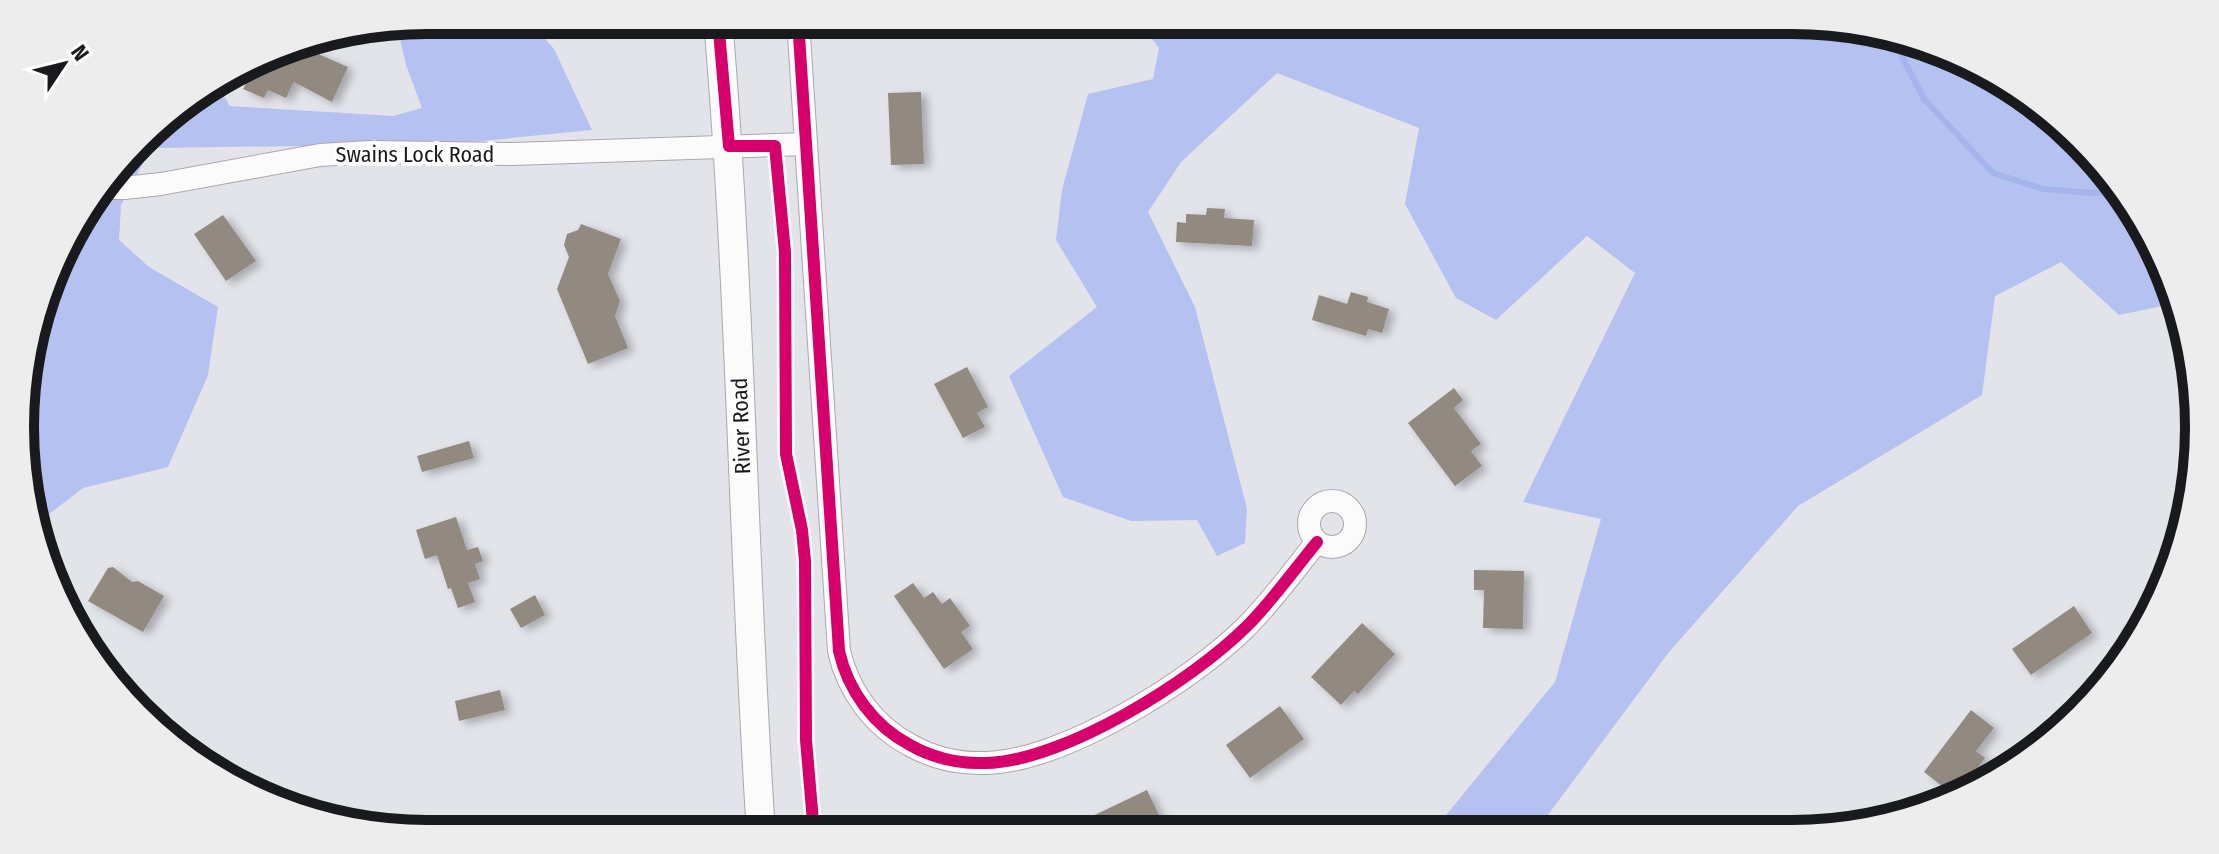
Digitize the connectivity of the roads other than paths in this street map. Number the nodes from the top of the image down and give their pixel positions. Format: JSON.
{"nodes":[{"id":1,"x":719,"y":34,"type":"edge"},
{"id":2,"x":799,"y":34,"type":"edge"},
{"id":3,"x":805,"y":144,"type":"junction"},
{"id":4,"x":729,"y":146,"type":"junction"},
{"id":5,"x":115,"y":188,"type":"edge"},
{"id":6,"x":1317,"y":542,"type":"dead end"},
{"id":7,"x":760,"y":820,"type":"edge"}],
"edges":[{"from":1,"to":4,"type":"main road","name":"River Road"},
{"from":2,"to":3,"type":"street"},
{"from":3,"to":4,"type":"street","name":"Swains Lock Road"},
{"from":3,"to":6,"type":"street"},
{"from":4,"to":5,"type":"street","name":"Swains Lock Road"},
{"from":4,"to":7,"type":"main road","name":"River Road"}]}
